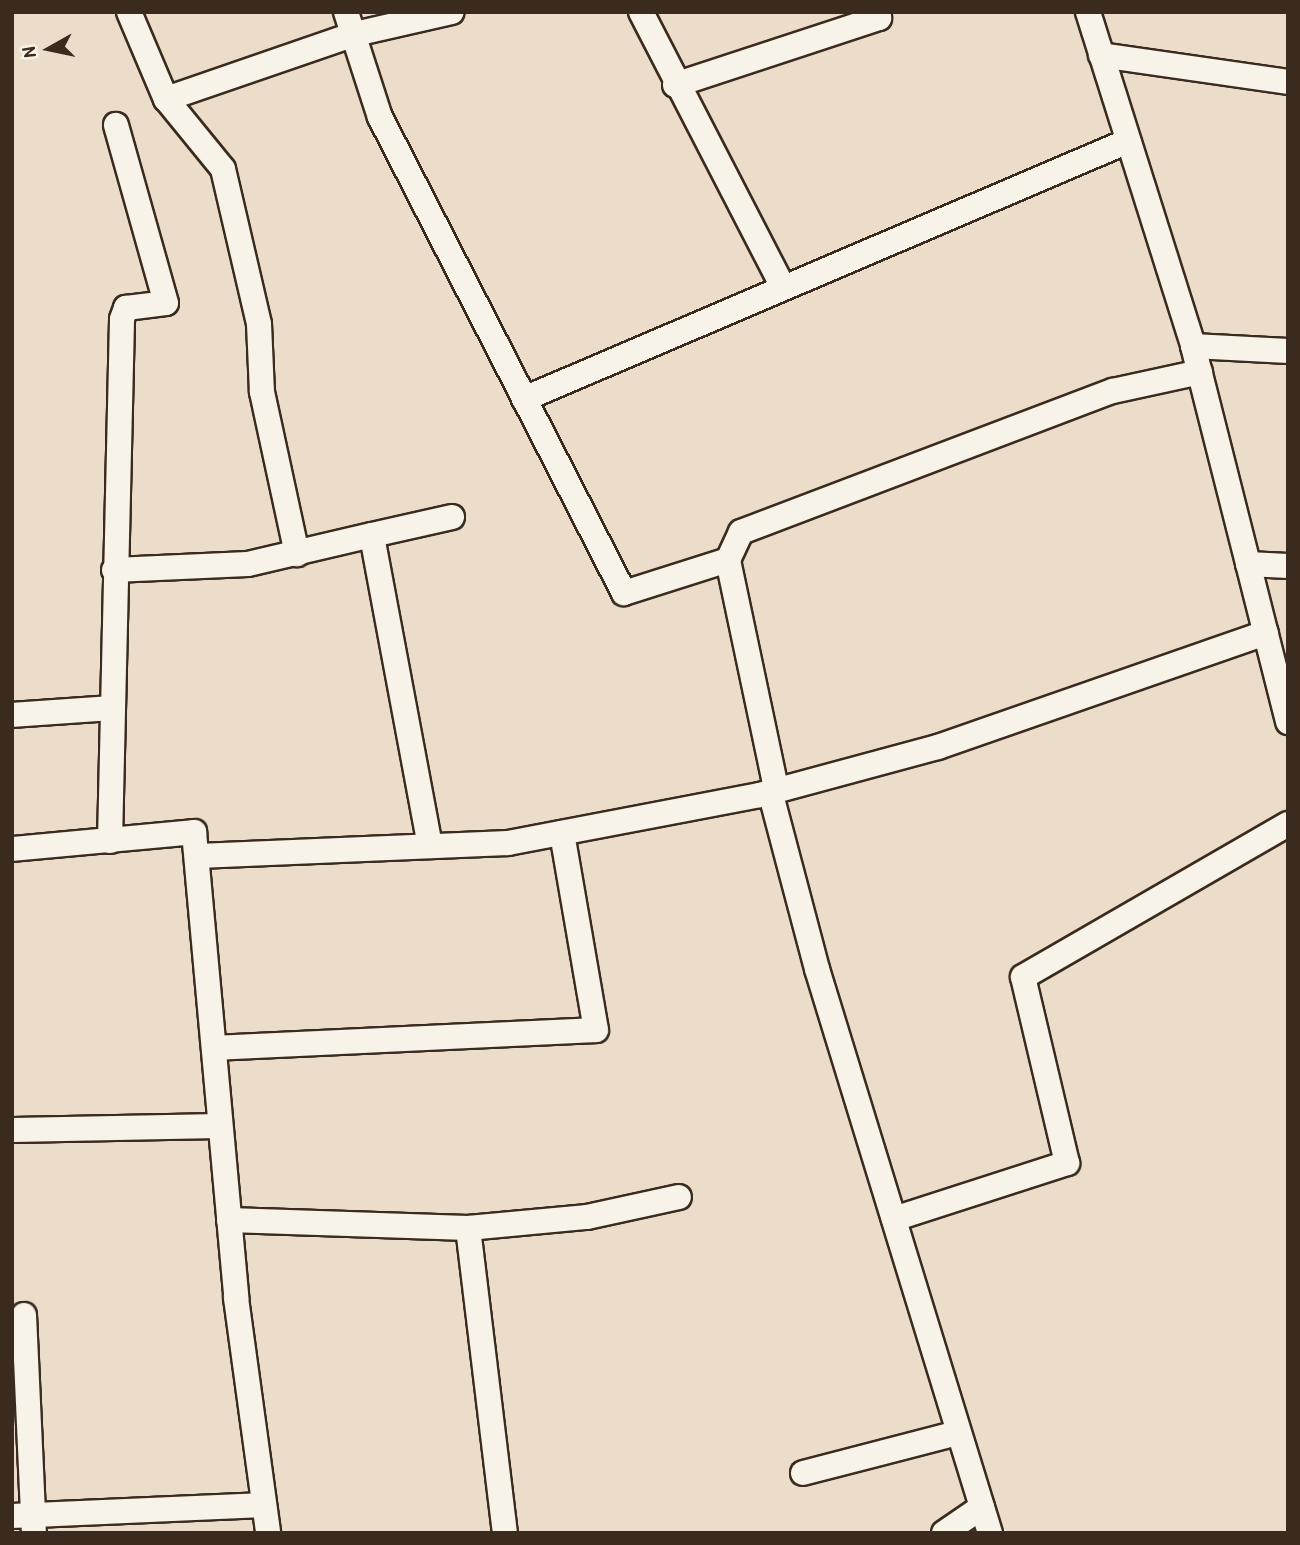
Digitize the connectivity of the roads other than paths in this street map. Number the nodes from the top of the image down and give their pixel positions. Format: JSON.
{"nodes":[{"id":1,"x":129,"y":12,"type":"edge"},
{"id":2,"x":452,"y":12,"type":"edge"},
{"id":3,"x":641,"y":12,"type":"edge"},
{"id":4,"x":877,"y":12,"type":"edge"},
{"id":5,"x":1088,"y":12,"type":"edge"},
{"id":6,"x":350,"y":23,"type":"edge"},
{"id":7,"x":1101,"y":55,"type":"junction"},
{"id":8,"x":1288,"y":82,"type":"edge"},
{"id":9,"x":675,"y":85,"type":"junction"},
{"id":10,"x":166,"y":99,"type":"junction"},
{"id":11,"x":116,"y":125,"type":"dead end"},
{"id":12,"x":1128,"y":141,"type":"junction"},
{"id":13,"x":782,"y":285,"type":"junction"},
{"id":14,"x":1193,"y":346,"type":"junction"},
{"id":15,"x":1288,"y":351,"type":"edge"},
{"id":16,"x":1200,"y":372,"type":"junction"},
{"id":17,"x":524,"y":399,"type":"junction"},
{"id":18,"x":453,"y":517,"type":"dead end"},
{"id":19,"x":372,"y":535,"type":"junction"},
{"id":20,"x":297,"y":554,"type":"junction"},
{"id":21,"x":728,"y":560,"type":"junction"},
{"id":22,"x":1248,"y":564,"type":"junction"},
{"id":23,"x":1288,"y":566,"type":"edge"},
{"id":24,"x":114,"y":570,"type":"junction"},
{"id":25,"x":1266,"y":633,"type":"junction"},
{"id":26,"x":111,"y":708,"type":"junction"},
{"id":27,"x":12,"y":715,"type":"edge"},
{"id":28,"x":1288,"y":722,"type":"edge"},
{"id":29,"x":773,"y":790,"type":"junction"},
{"id":30,"x":1288,"y":824,"type":"edge"},
{"id":31,"x":562,"y":833,"type":"junction"},
{"id":32,"x":110,"y":841,"type":"junction"},
{"id":33,"x":430,"y":846,"type":"junction"},
{"id":34,"x":12,"y":849,"type":"edge"},
{"id":35,"x":198,"y":856,"type":"junction"},
{"id":36,"x":214,"y":1048,"type":"junction"},
{"id":37,"x":220,"y":1126,"type":"junction"},
{"id":38,"x":12,"y":1130,"type":"edge"},
{"id":39,"x":679,"y":1197,"type":"dead end"},
{"id":40,"x":894,"y":1219,"type":"junction"},
{"id":41,"x":229,"y":1220,"type":"junction"},
{"id":42,"x":468,"y":1228,"type":"junction"},
{"id":43,"x":24,"y":1315,"type":"dead end"},
{"id":44,"x":958,"y":1433,"type":"junction"},
{"id":45,"x":803,"y":1473,"type":"dead end"},
{"id":46,"x":264,"y":1505,"type":"junction"},
{"id":47,"x":982,"y":1507,"type":"junction"},
{"id":48,"x":27,"y":1523,"type":"edge"},
{"id":49,"x":268,"y":1533,"type":"edge"},
{"id":50,"x":505,"y":1533,"type":"edge"},
{"id":51,"x":944,"y":1533,"type":"edge"},
{"id":52,"x":990,"y":1533,"type":"edge"}],
"edges":[{"from":1,"to":10,"type":"street"},
{"from":2,"to":6,"type":"street"},
{"from":3,"to":9,"type":"street"},
{"from":4,"to":9,"type":"street"},
{"from":5,"to":7,"type":"street"},
{"from":6,"to":10,"type":"street"},
{"from":6,"to":17,"type":"street"},
{"from":7,"to":8,"type":"street"},
{"from":7,"to":12,"type":"street"},
{"from":9,"to":13,"type":"street"},
{"from":10,"to":20,"type":"street"},
{"from":11,"to":24,"type":"street"},
{"from":12,"to":13,"type":"street"},
{"from":12,"to":14,"type":"street"},
{"from":13,"to":17,"type":"street"},
{"from":14,"to":15,"type":"street"},
{"from":14,"to":16,"type":"street"},
{"from":16,"to":21,"type":"street"},
{"from":16,"to":22,"type":"street"},
{"from":17,"to":21,"type":"street"},
{"from":18,"to":19,"type":"street"},
{"from":19,"to":20,"type":"street"},
{"from":19,"to":33,"type":"street"},
{"from":20,"to":24,"type":"street"},
{"from":21,"to":29,"type":"street"},
{"from":22,"to":23,"type":"street"},
{"from":22,"to":25,"type":"street"},
{"from":24,"to":26,"type":"street"},
{"from":25,"to":28,"type":"street"},
{"from":25,"to":29,"type":"street"},
{"from":26,"to":27,"type":"street"},
{"from":26,"to":32,"type":"street"},
{"from":29,"to":31,"type":"street"},
{"from":29,"to":40,"type":"street"},
{"from":30,"to":40,"type":"street"},
{"from":31,"to":33,"type":"street"},
{"from":31,"to":36,"type":"street"},
{"from":32,"to":34,"type":"street"},
{"from":32,"to":35,"type":"street"},
{"from":33,"to":35,"type":"street"},
{"from":35,"to":36,"type":"street"},
{"from":36,"to":37,"type":"street"},
{"from":37,"to":38,"type":"street"},
{"from":37,"to":41,"type":"street"},
{"from":39,"to":42,"type":"street"},
{"from":40,"to":44,"type":"street"},
{"from":41,"to":42,"type":"street"},
{"from":41,"to":46,"type":"street"},
{"from":42,"to":50,"type":"street"},
{"from":43,"to":48,"type":"street"},
{"from":44,"to":45,"type":"street"},
{"from":44,"to":47,"type":"street"},
{"from":46,"to":48,"type":"street"},
{"from":46,"to":49,"type":"street"},
{"from":47,"to":51,"type":"street"},
{"from":47,"to":52,"type":"street"}]}
